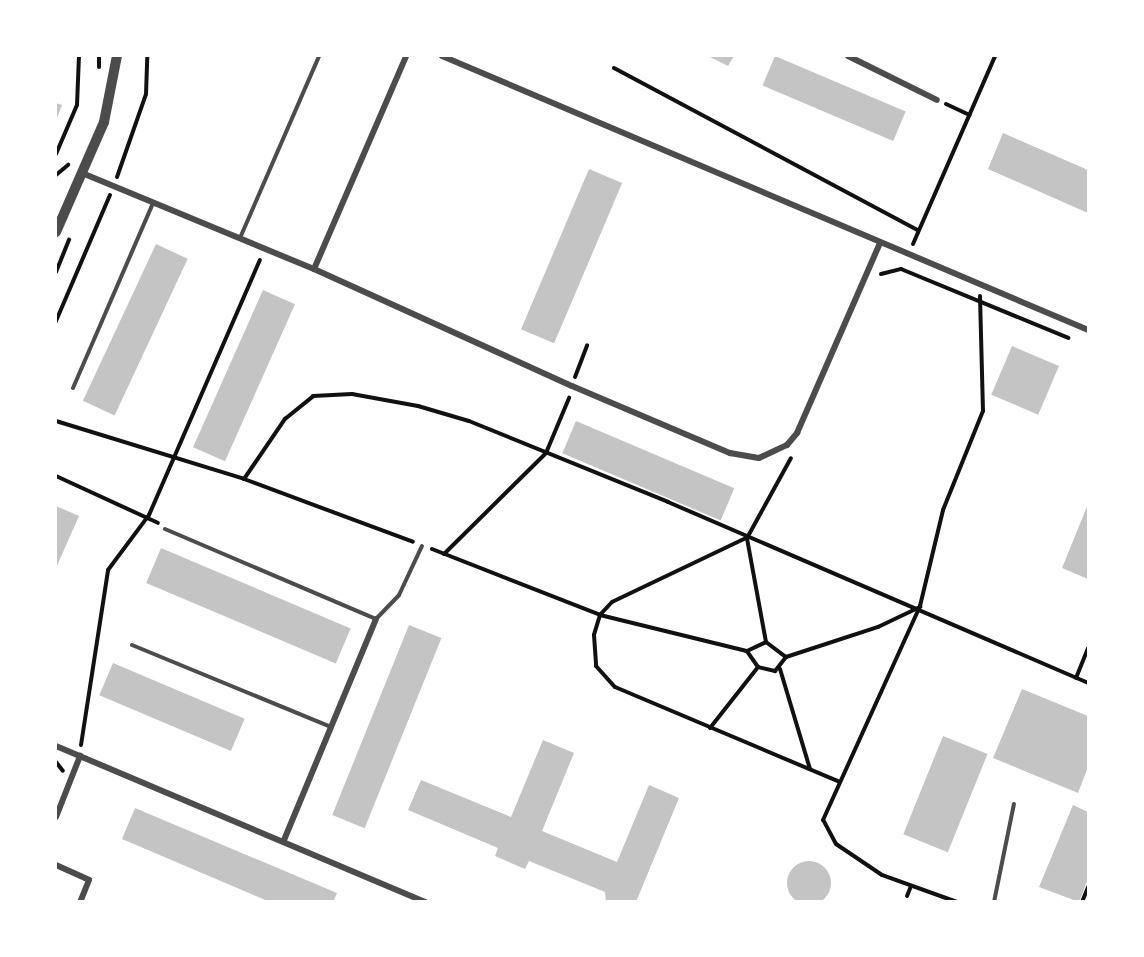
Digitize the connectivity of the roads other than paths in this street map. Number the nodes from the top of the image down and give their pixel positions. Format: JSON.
{"nodes":[{"id":1,"x":117,"y":56,"type":"edge"},
{"id":2,"x":319,"y":56,"type":"edge"},
{"id":3,"x":406,"y":56,"type":"edge"},
{"id":4,"x":442,"y":56,"type":"edge"},
{"id":5,"x":848,"y":56,"type":"edge"},
{"id":6,"x":937,"y":100,"type":"road end"},
{"id":7,"x":82,"y":173,"type":"junction"},
{"id":8,"x":154,"y":202,"type":"junction"},
{"id":9,"x":56,"y":232,"type":"edge"},
{"id":10,"x":240,"y":238,"type":"junction"},
{"id":11,"x":880,"y":243,"type":"junction"},
{"id":12,"x":314,"y":269,"type":"junction"},
{"id":13,"x":1089,"y":330,"type":"edge"},
{"id":14,"x":73,"y":388,"type":"dead end"},
{"id":15,"x":165,"y":529,"type":"road end"},
{"id":16,"x":422,"y":546,"type":"road end"},
{"id":17,"x":376,"y":619,"type":"junction"},
{"id":18,"x":132,"y":645,"type":"dead end"},
{"id":19,"x":332,"y":728,"type":"junction"},
{"id":20,"x":56,"y":746,"type":"edge"},
{"id":21,"x":80,"y":756,"type":"junction"},
{"id":22,"x":1014,"y":804,"type":"dead end"},
{"id":23,"x":56,"y":817,"type":"edge"},
{"id":24,"x":284,"y":840,"type":"junction"},
{"id":25,"x":56,"y":865,"type":"edge"},
{"id":26,"x":80,"y":902,"type":"edge"},
{"id":27,"x":426,"y":902,"type":"edge"},
{"id":28,"x":994,"y":902,"type":"edge"}],
"edges":[{"from":1,"to":7,"type":"street"},
{"from":2,"to":10,"type":"lane"},
{"from":3,"to":12,"type":"street"},
{"from":4,"to":11,"type":"street"},
{"from":5,"to":6,"type":"street"},
{"from":7,"to":8,"type":"street"},
{"from":7,"to":9,"type":"street"},
{"from":8,"to":10,"type":"street"},
{"from":8,"to":14,"type":"lane"},
{"from":10,"to":12,"type":"street"},
{"from":11,"to":12,"type":"street"},
{"from":11,"to":13,"type":"street"},
{"from":15,"to":17,"type":"lane"},
{"from":16,"to":17,"type":"lane"},
{"from":17,"to":19,"type":"street"},
{"from":18,"to":19,"type":"lane"},
{"from":19,"to":24,"type":"street"},
{"from":20,"to":21,"type":"street"},
{"from":21,"to":23,"type":"street"},
{"from":21,"to":24,"type":"street"},
{"from":22,"to":28,"type":"lane"},
{"from":24,"to":27,"type":"street"},
{"from":25,"to":26,"type":"street"}]}
